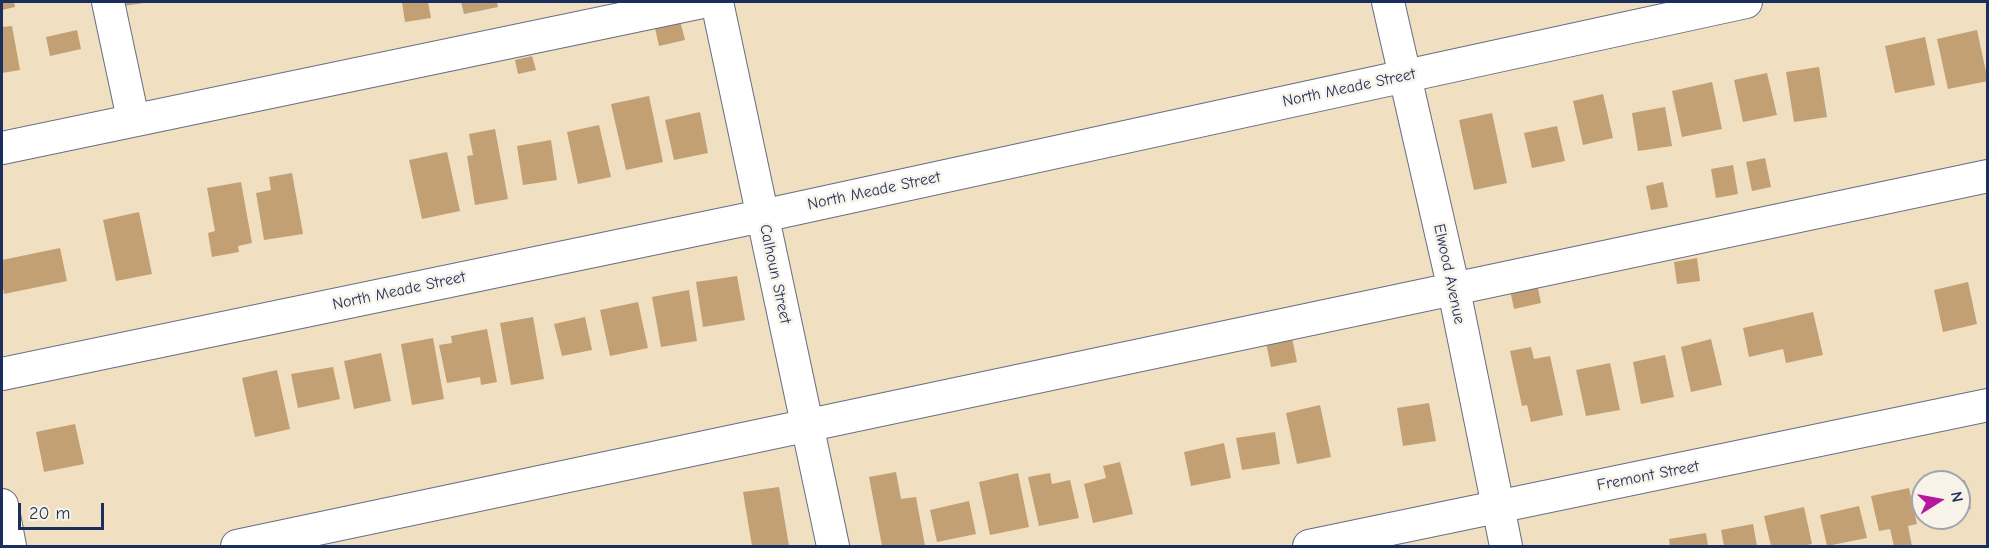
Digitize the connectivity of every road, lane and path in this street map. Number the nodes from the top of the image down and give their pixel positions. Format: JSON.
{"nodes":[{"id":1,"x":108,"y":2,"type":"edge"},
{"id":2,"x":702,"y":2,"type":"edge"},
{"id":3,"x":717,"y":2,"type":"edge"},
{"id":4,"x":1388,"y":2,"type":"edge"},
{"id":5,"x":1746,"y":2,"type":"edge"},
{"id":6,"x":1404,"y":76,"type":"junction"},
{"id":7,"x":133,"y":119,"type":"junction"},
{"id":8,"x":2,"y":147,"type":"edge"},
{"id":9,"x":1988,"y":176,"type":"edge"},
{"id":10,"x":762,"y":216,"type":"junction"},
{"id":11,"x":1454,"y":290,"type":"junction"},
{"id":12,"x":2,"y":374,"type":"edge"},
{"id":13,"x":1988,"y":405,"type":"edge"},
{"id":14,"x":807,"y":426,"type":"junction"},
{"id":15,"x":2,"y":505,"type":"edge"},
{"id":16,"x":1497,"y":507,"type":"junction"},
{"id":17,"x":10,"y":546,"type":"edge"},
{"id":18,"x":237,"y":546,"type":"edge"},
{"id":19,"x":833,"y":546,"type":"edge"},
{"id":20,"x":1309,"y":546,"type":"edge"},
{"id":21,"x":1506,"y":546,"type":"edge"}],
"edges":[{"from":1,"to":7,"type":"street"},
{"from":2,"to":7,"type":"street"},
{"from":3,"to":10,"type":"street","name":"Calhoun Street"},
{"from":4,"to":6,"type":"street","name":"Elwood Avenue"},
{"from":5,"to":6,"type":"street","name":"North Meade Street"},
{"from":6,"to":10,"type":"street","name":"North Meade Street"},
{"from":6,"to":11,"type":"street","name":"Elwood Avenue"},
{"from":7,"to":8,"type":"street"},
{"from":9,"to":11,"type":"street"},
{"from":10,"to":12,"type":"street","name":"North Meade Street"},
{"from":10,"to":14,"type":"street","name":"Calhoun Street"},
{"from":11,"to":14,"type":"street"},
{"from":11,"to":16,"type":"street","name":"Elwood Avenue"},
{"from":13,"to":16,"type":"street","name":"Fremont Street"},
{"from":14,"to":18,"type":"street"},
{"from":14,"to":19,"type":"street","name":"Calhoun Street"},
{"from":15,"to":17,"type":"street"},
{"from":16,"to":20,"type":"street","name":"Fremont Street"},
{"from":16,"to":21,"type":"street","name":"Elwood Avenue"}]}
